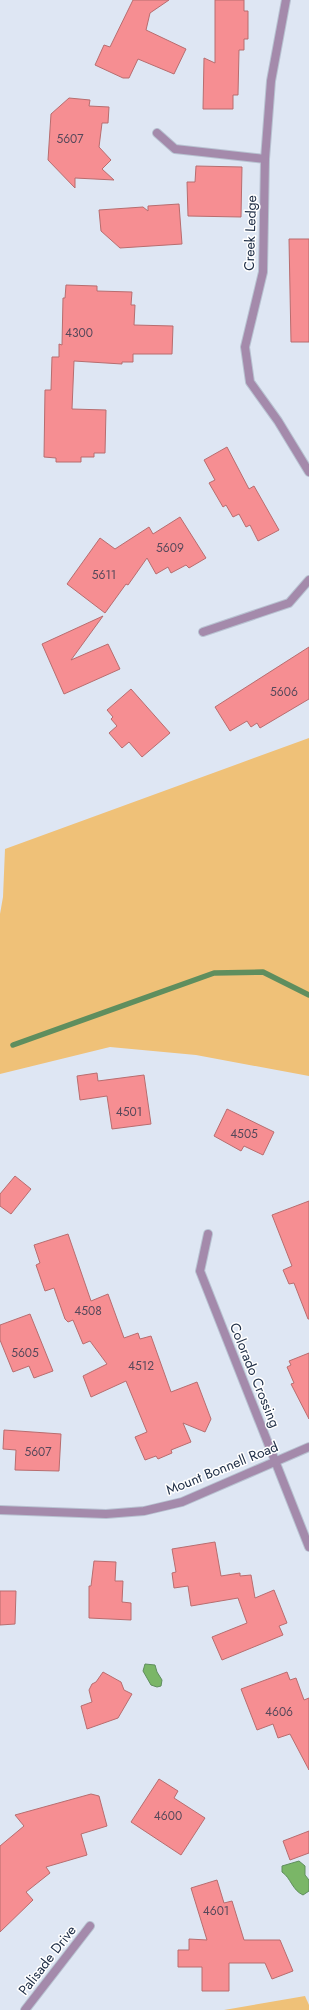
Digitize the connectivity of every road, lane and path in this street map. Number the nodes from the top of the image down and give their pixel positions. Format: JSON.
{"nodes":[{"id":1,"x":286,"y":0,"type":"edge"},
{"id":2,"x":157,"y":134,"type":"dead end"},
{"id":3,"x":266,"y":159,"type":"junction"},
{"id":4,"x":309,"y":472,"type":"edge"},
{"id":5,"x":309,"y":580,"type":"edge"},
{"id":6,"x":203,"y":632,"type":"dead end"},
{"id":7,"x":208,"y":1234,"type":"dead end"},
{"id":8,"x":309,"y":1447,"type":"edge"},
{"id":9,"x":275,"y":1460,"type":"junction"},
{"id":10,"x":0,"y":1510,"type":"edge"},
{"id":11,"x":309,"y":1547,"type":"edge"},
{"id":12,"x":90,"y":1926,"type":"dead end"},
{"id":13,"x":25,"y":2010,"type":"edge"}],
"edges":[{"from":1,"to":3,"type":"street","name":"Creek Ledge"},
{"from":2,"to":3,"type":"street"},
{"from":3,"to":4,"type":"street","name":"Creek Ledge"},
{"from":5,"to":6,"type":"street"},
{"from":7,"to":9,"type":"street","name":"Colorado Crossing"},
{"from":8,"to":9,"type":"street","name":"Mount Bonnell Road"},
{"from":9,"to":10,"type":"street","name":"Mount Bonnell Road"},
{"from":9,"to":11,"type":"street","name":"Colorado Crossing"},
{"from":12,"to":13,"type":"street","name":"Palisade Drive"}]}
